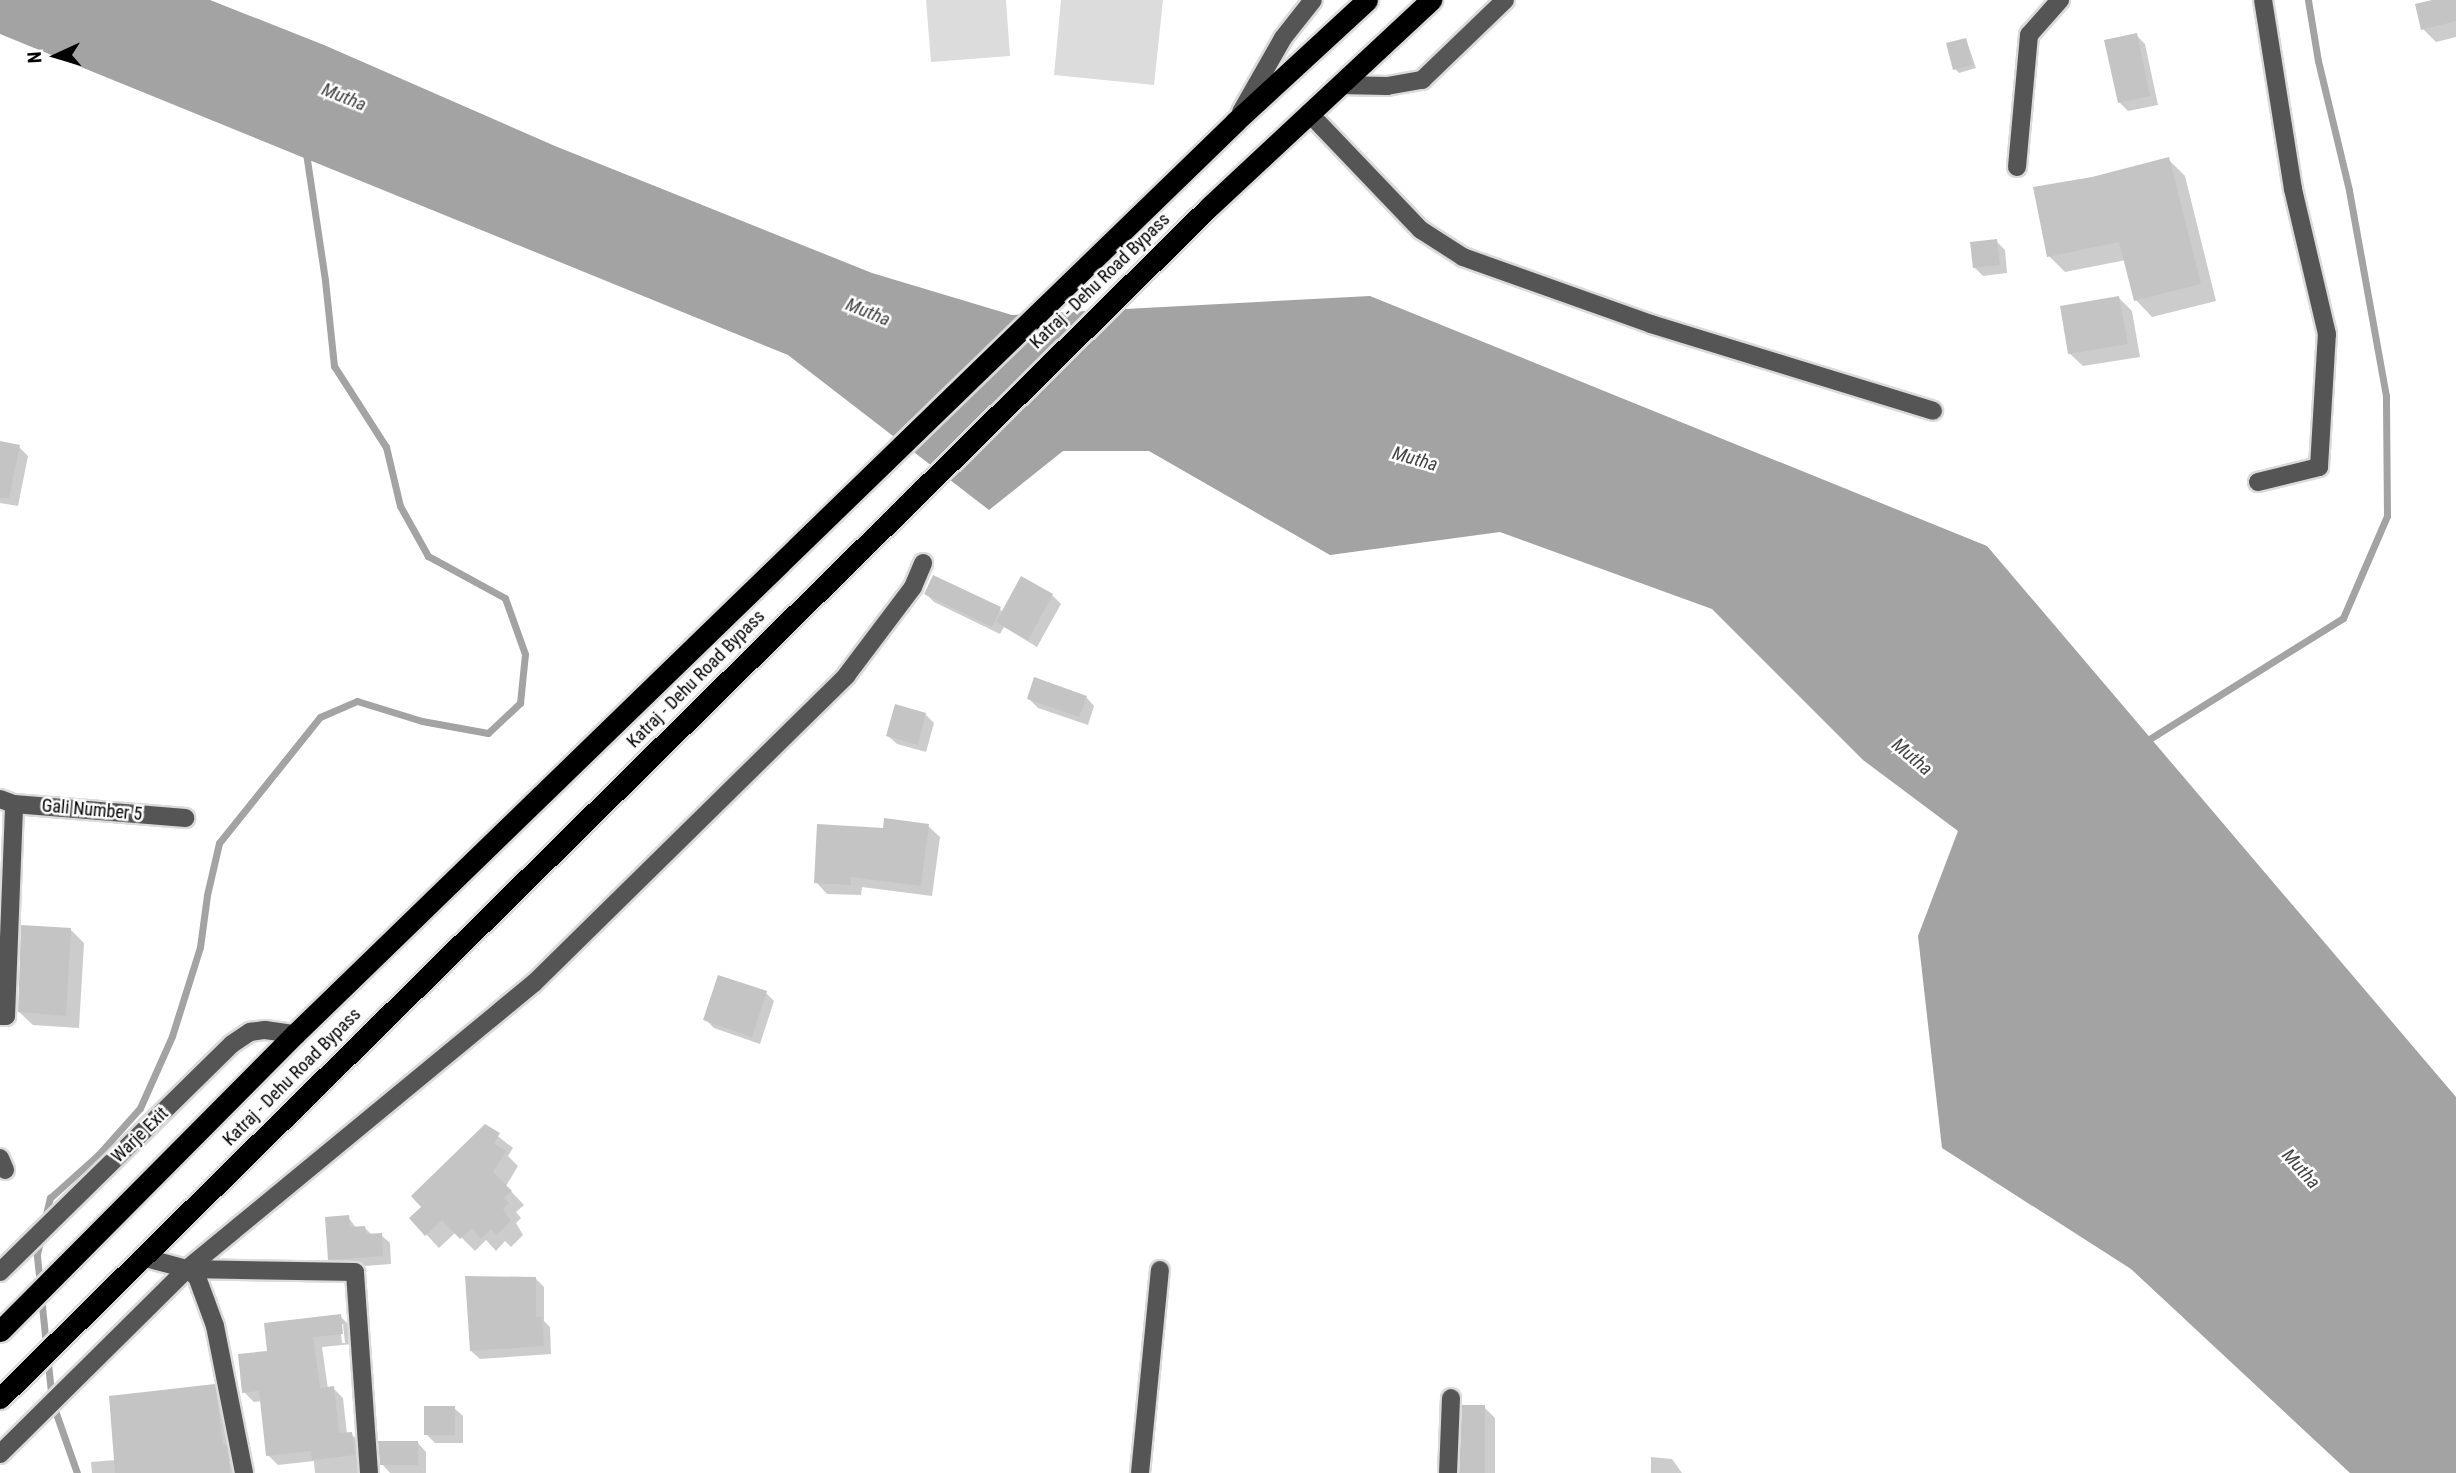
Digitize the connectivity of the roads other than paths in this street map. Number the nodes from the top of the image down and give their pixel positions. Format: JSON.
{"nodes":[{"id":1,"x":1313,"y":0,"type":"edge"},
{"id":2,"x":1367,"y":0,"type":"edge"},
{"id":3,"x":1431,"y":0,"type":"edge"},
{"id":4,"x":1506,"y":0,"type":"edge"},
{"id":5,"x":2060,"y":0,"type":"edge"},
{"id":6,"x":2263,"y":0,"type":"edge"},
{"id":7,"x":1340,"y":85,"type":"junction"},
{"id":8,"x":1309,"y":113,"type":"junction"},
{"id":9,"x":1236,"y":121,"type":"junction"},
{"id":10,"x":2017,"y":167,"type":"dead end"},
{"id":11,"x":1933,"y":411,"type":"dead end"},
{"id":12,"x":2258,"y":482,"type":"dead end"},
{"id":13,"x":923,"y":563,"type":"dead end"},
{"id":14,"x":7,"y":802,"type":"edge"},
{"id":15,"x":185,"y":818,"type":"dead end"},
{"id":16,"x":0,"y":1016,"type":"edge"},
{"id":17,"x":295,"y":1034,"type":"junction"},
{"id":18,"x":142,"y":1257,"type":"junction"},
{"id":19,"x":187,"y":1269,"type":"junction"},
{"id":20,"x":1160,"y":1270,"type":"dead end"},
{"id":21,"x":0,"y":1272,"type":"edge"},
{"id":22,"x":0,"y":1331,"type":"edge"},
{"id":23,"x":4,"y":1394,"type":"edge"},
{"id":24,"x":1451,"y":1398,"type":"dead end"},
{"id":25,"x":0,"y":1454,"type":"edge"},
{"id":26,"x":244,"y":1473,"type":"edge"},
{"id":27,"x":369,"y":1473,"type":"edge"},
{"id":28,"x":1140,"y":1473,"type":"edge"},
{"id":29,"x":1448,"y":1473,"type":"edge"}],
"edges":[{"from":1,"to":9,"type":"street"},
{"from":2,"to":9,"type":"highway","name":"Katraj - Dehu Road Bypass"},
{"from":3,"to":7,"type":"highway","name":"Katraj - Dehu Road Bypass"},
{"from":4,"to":7,"type":"street"},
{"from":5,"to":10,"type":"street"},
{"from":6,"to":12,"type":"street"},
{"from":7,"to":8,"type":"highway","name":"Katraj - Dehu Road Bypass"},
{"from":8,"to":11,"type":"street"},
{"from":8,"to":18,"type":"highway","name":"Katraj - Dehu Road Bypass"},
{"from":9,"to":17,"type":"highway","name":"Katraj - Dehu Road Bypass"},
{"from":13,"to":19,"type":"street"},
{"from":14,"to":15,"type":"street","name":"Gali Number 5"},
{"from":14,"to":16,"type":"street"},
{"from":17,"to":21,"type":"street","name":"Warje Exit"},
{"from":17,"to":22,"type":"highway","name":"Katraj - Dehu Road Bypass"},
{"from":18,"to":19,"type":"street"},
{"from":18,"to":23,"type":"highway","name":"Katraj - Dehu Road Bypass"},
{"from":19,"to":25,"type":"street"},
{"from":19,"to":26,"type":"street"},
{"from":19,"to":27,"type":"street"},
{"from":20,"to":28,"type":"street"},
{"from":24,"to":29,"type":"street"}]}
